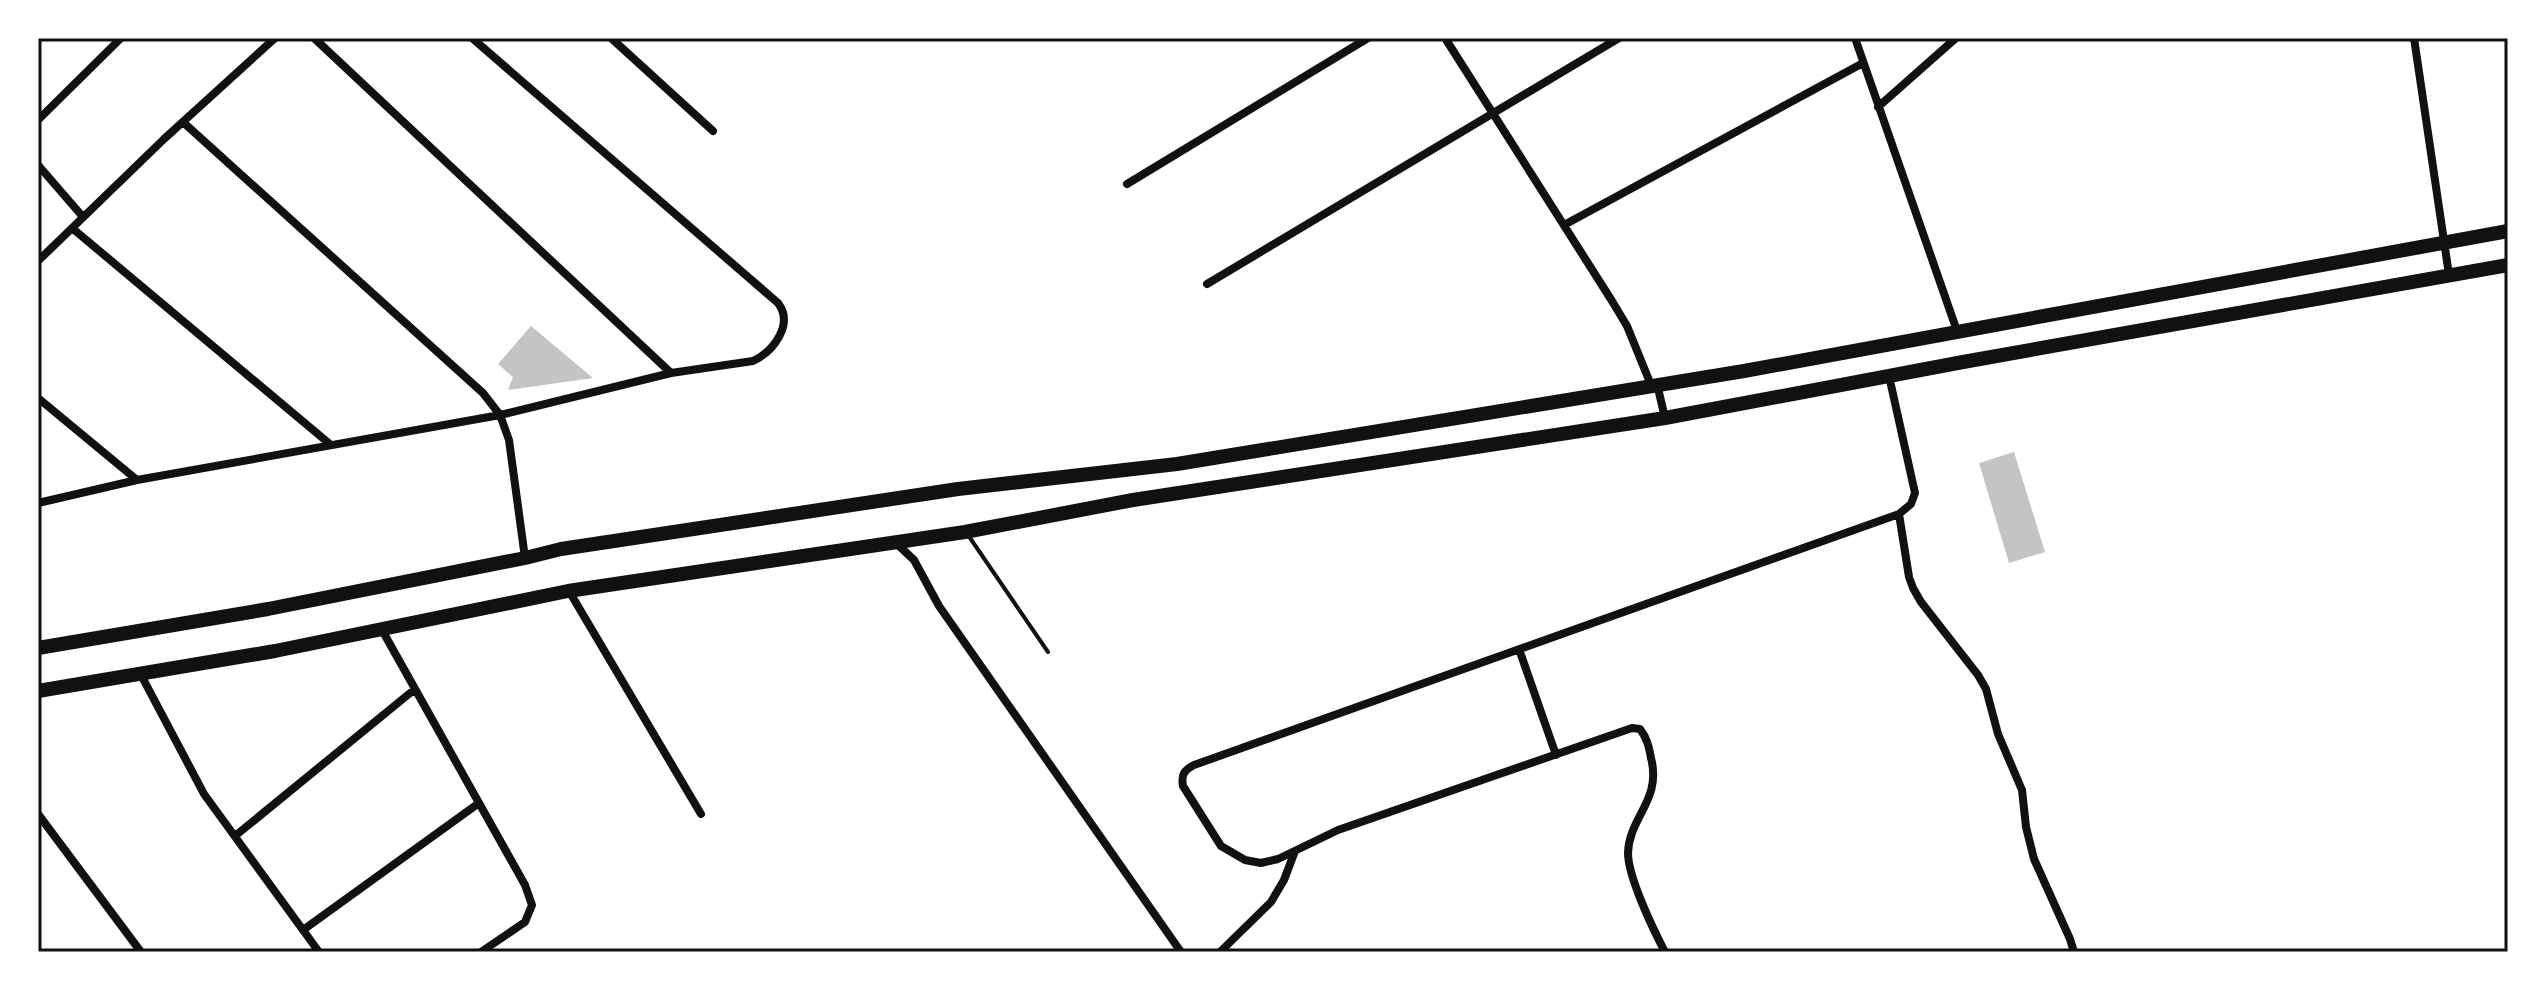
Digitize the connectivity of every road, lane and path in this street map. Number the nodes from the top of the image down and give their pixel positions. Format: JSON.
{"nodes":[{"id":1,"x":121,"y":38,"type":"edge"},
{"id":2,"x":275,"y":38,"type":"edge"},
{"id":3,"x":314,"y":38,"type":"edge"},
{"id":4,"x":472,"y":38,"type":"edge"},
{"id":5,"x":611,"y":38,"type":"edge"},
{"id":6,"x":1368,"y":38,"type":"edge"},
{"id":7,"x":1445,"y":38,"type":"edge"},
{"id":8,"x":1619,"y":38,"type":"edge"},
{"id":9,"x":1855,"y":38,"type":"edge"},
{"id":10,"x":1956,"y":38,"type":"edge"},
{"id":11,"x":2414,"y":38,"type":"edge"},
{"id":12,"x":1863,"y":63,"type":"junction"},
{"id":13,"x":1878,"y":107,"type":"junction"},
{"id":14,"x":1493,"y":113,"type":"junction"},
{"id":15,"x":38,"y":120,"type":"edge"},
{"id":16,"x":184,"y":123,"type":"junction"},
{"id":17,"x":713,"y":131,"type":"dead end"},
{"id":18,"x":38,"y":165,"type":"edge"},
{"id":19,"x":1127,"y":184,"type":"dead end"},
{"id":20,"x":83,"y":217,"type":"junction"},
{"id":21,"x":1564,"y":225,"type":"junction"},
{"id":22,"x":72,"y":228,"type":"junction"},
{"id":23,"x":2508,"y":231,"type":"edge"},
{"id":24,"x":2444,"y":244,"type":"junction"},
{"id":25,"x":38,"y":261,"type":"edge"},
{"id":26,"x":2508,"y":265,"type":"edge"},
{"id":27,"x":2449,"y":275,"type":"junction"},
{"id":28,"x":1207,"y":284,"type":"dead end"},
{"id":29,"x":1957,"y":331,"type":"junction"},
{"id":30,"x":671,"y":373,"type":"junction"},
{"id":31,"x":1889,"y":376,"type":"junction"},
{"id":32,"x":1651,"y":385,"type":"junction"},
{"id":33,"x":38,"y":398,"type":"edge"},
{"id":34,"x":500,"y":415,"type":"junction"},
{"id":35,"x":1665,"y":418,"type":"junction"},
{"id":36,"x":331,"y":445,"type":"junction"},
{"id":37,"x":137,"y":480,"type":"junction"},
{"id":38,"x":38,"y":503,"type":"edge"},
{"id":39,"x":1899,"y":514,"type":"junction"},
{"id":40,"x":965,"y":532,"type":"junction"},
{"id":41,"x":894,"y":542,"type":"junction"},
{"id":42,"x":525,"y":558,"type":"junction"},
{"id":43,"x":568,"y":591,"type":"junction"},
{"id":44,"x":382,"y":630,"type":"junction"},
{"id":45,"x":38,"y":648,"type":"edge"},
{"id":46,"x":1519,"y":649,"type":"junction"},
{"id":47,"x":1048,"y":652,"type":"dead end"},
{"id":48,"x":140,"y":673,"type":"junction"},
{"id":49,"x":415,"y":689,"type":"junction"},
{"id":50,"x":38,"y":691,"type":"edge"},
{"id":51,"x":1556,"y":755,"type":"junction"},
{"id":52,"x":479,"y":803,"type":"junction"},
{"id":53,"x":38,"y":814,"type":"edge"},
{"id":54,"x":701,"y":814,"type":"dead end"},
{"id":55,"x":235,"y":836,"type":"junction"},
{"id":56,"x":1295,"y":850,"type":"junction"},
{"id":57,"x":303,"y":930,"type":"junction"},
{"id":58,"x":141,"y":952,"type":"edge"},
{"id":59,"x":319,"y":952,"type":"edge"},
{"id":60,"x":481,"y":952,"type":"edge"},
{"id":61,"x":1181,"y":952,"type":"edge"},
{"id":62,"x":1220,"y":952,"type":"edge"},
{"id":63,"x":1665,"y":952,"type":"edge"},
{"id":64,"x":2074,"y":952,"type":"edge"}],
"edges":[{"from":1,"to":15,"type":"street"},
{"from":2,"to":16,"type":"street"},
{"from":3,"to":30,"type":"street"},
{"from":4,"to":30,"type":"street"},
{"from":5,"to":17,"type":"street"},
{"from":6,"to":19,"type":"street"},
{"from":7,"to":14,"type":"street"},
{"from":8,"to":14,"type":"street"},
{"from":9,"to":12,"type":"street"},
{"from":10,"to":13,"type":"street"},
{"from":11,"to":24,"type":"street"},
{"from":12,"to":13,"type":"street"},
{"from":12,"to":21,"type":"street"},
{"from":13,"to":29,"type":"street"},
{"from":14,"to":21,"type":"street"},
{"from":14,"to":28,"type":"street"},
{"from":16,"to":20,"type":"street"},
{"from":16,"to":34,"type":"street"},
{"from":18,"to":20,"type":"street"},
{"from":20,"to":22,"type":"street"},
{"from":21,"to":32,"type":"street"},
{"from":22,"to":25,"type":"street"},
{"from":22,"to":36,"type":"street"},
{"from":23,"to":24,"type":"main road"},
{"from":24,"to":27,"type":"street"},
{"from":24,"to":29,"type":"main road"},
{"from":26,"to":27,"type":"main road"},
{"from":27,"to":31,"type":"main road"},
{"from":29,"to":32,"type":"main road"},
{"from":30,"to":34,"type":"street"},
{"from":31,"to":35,"type":"main road"},
{"from":31,"to":39,"type":"street"},
{"from":32,"to":35,"type":"street"},
{"from":32,"to":42,"type":"main road"},
{"from":33,"to":37,"type":"street"},
{"from":34,"to":36,"type":"street"},
{"from":34,"to":42,"type":"street"},
{"from":35,"to":40,"type":"main road"},
{"from":36,"to":37,"type":"street"},
{"from":37,"to":38,"type":"street"},
{"from":39,"to":46,"type":"street"},
{"from":39,"to":64,"type":"street"},
{"from":40,"to":41,"type":"main road"},
{"from":40,"to":47,"type":"lane"},
{"from":41,"to":43,"type":"main road"},
{"from":41,"to":61,"type":"street"},
{"from":42,"to":45,"type":"main road"},
{"from":43,"to":44,"type":"main road"},
{"from":43,"to":54,"type":"street"},
{"from":44,"to":48,"type":"main road"},
{"from":44,"to":49,"type":"street"},
{"from":46,"to":51,"type":"street"},
{"from":46,"to":56,"type":"street"},
{"from":48,"to":50,"type":"main road"},
{"from":48,"to":55,"type":"street"},
{"from":49,"to":52,"type":"street"},
{"from":49,"to":55,"type":"street"},
{"from":51,"to":56,"type":"street"},
{"from":51,"to":63,"type":"street"},
{"from":52,"to":57,"type":"street"},
{"from":52,"to":60,"type":"street"},
{"from":53,"to":58,"type":"street"},
{"from":55,"to":57,"type":"street"},
{"from":56,"to":62,"type":"street"},
{"from":57,"to":59,"type":"street"}]}
